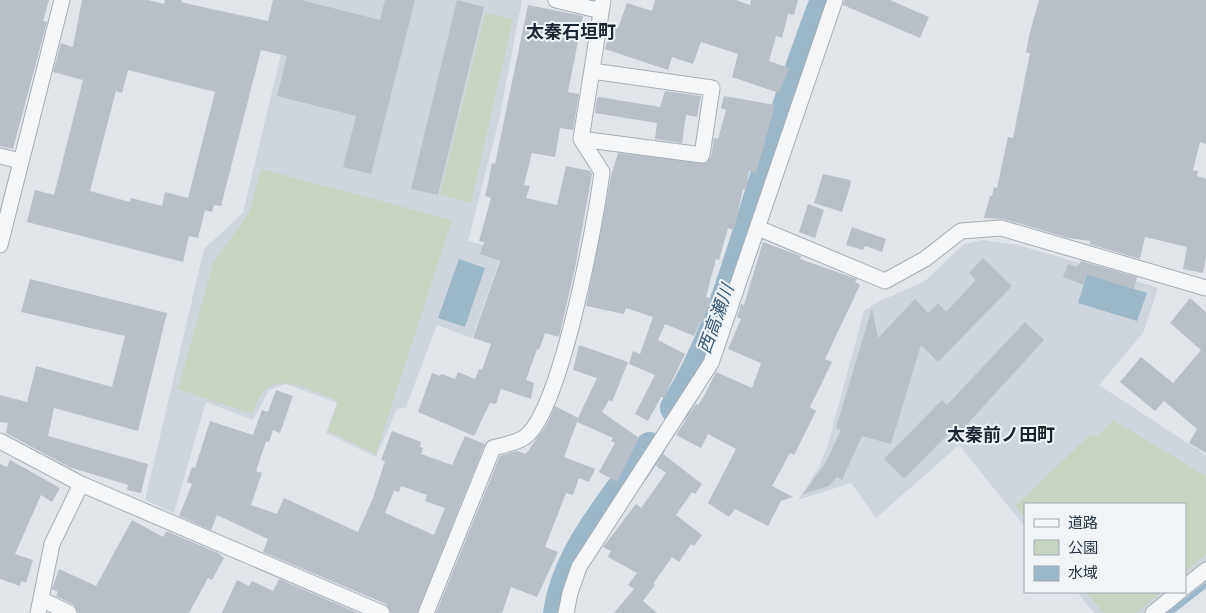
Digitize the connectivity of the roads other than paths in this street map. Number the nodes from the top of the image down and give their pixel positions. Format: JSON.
{"nodes":[{"id":1,"x":62,"y":0,"type":"edge"},
{"id":2,"x":556,"y":0,"type":"edge"},
{"id":3,"x":835,"y":0,"type":"edge"},
{"id":4,"x":602,"y":5,"type":"edge"},
{"id":5,"x":592,"y":71,"type":"junction"},
{"id":6,"x":581,"y":139,"type":"junction"},
{"id":7,"x":0,"y":156,"type":"edge"},
{"id":8,"x":20,"y":161,"type":"junction"},
{"id":9,"x":758,"y":228,"type":"junction"},
{"id":10,"x":0,"y":245,"type":"edge"},
{"id":11,"x":1205,"y":285,"type":"edge"},
{"id":12,"x":0,"y":441,"type":"edge"},
{"id":13,"x":81,"y":484,"type":"junction"},
{"id":14,"x":1206,"y":570,"type":"edge"},
{"id":15,"x":1186,"y":586,"type":"edge"},
{"id":16,"x":1178,"y":593,"type":"edge"},
{"id":17,"x":40,"y":606,"type":"edge"},
{"id":18,"x":69,"y":613,"type":"edge"},
{"id":19,"x":382,"y":613,"type":"edge"},
{"id":20,"x":426,"y":613,"type":"edge"},
{"id":21,"x":566,"y":613,"type":"edge"},
{"id":22,"x":1153,"y":613,"type":"edge"}],
"edges":[{"from":1,"to":8,"type":"street"},
{"from":2,"to":4,"type":"street"},
{"from":3,"to":9,"type":"street"},
{"from":4,"to":5,"type":"street"},
{"from":5,"to":6,"type":"street"},
{"from":5,"to":6,"type":"street"},
{"from":6,"to":20,"type":"street"},
{"from":7,"to":8,"type":"street"},
{"from":8,"to":10,"type":"street"},
{"from":9,"to":11,"type":"street"},
{"from":9,"to":21,"type":"street"},
{"from":12,"to":13,"type":"street"},
{"from":13,"to":17,"type":"street"},
{"from":13,"to":19,"type":"street"},
{"from":14,"to":15,"type":"street"},
{"from":16,"to":22,"type":"street"},
{"from":17,"to":18,"type":"street"}]}
